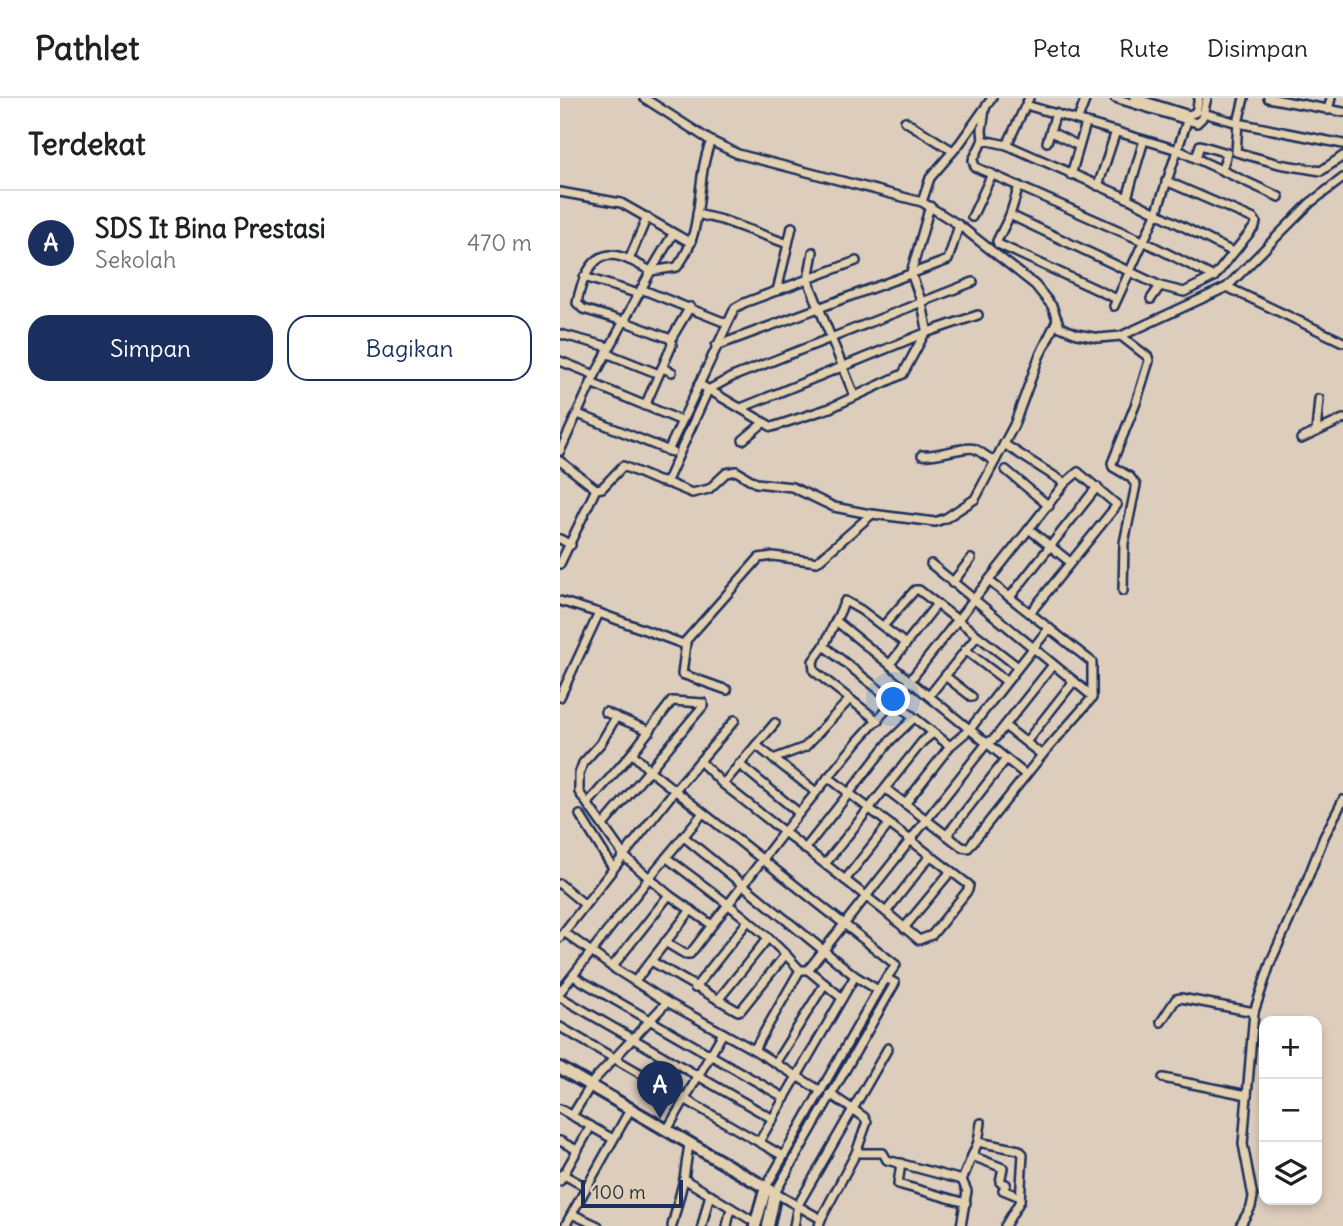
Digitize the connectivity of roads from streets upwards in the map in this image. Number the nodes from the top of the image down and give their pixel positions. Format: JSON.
{"nodes":[{"id":1,"x":644,"y":98,"type":"edge"},
{"id":2,"x":992,"y":98,"type":"edge"},
{"id":3,"x":1086,"y":98,"type":"edge"},
{"id":4,"x":1115,"y":98,"type":"edge"},
{"id":5,"x":1135,"y":98,"type":"edge"},
{"id":6,"x":1199,"y":98,"type":"edge"},
{"id":7,"x":1207,"y":98,"type":"edge"},
{"id":8,"x":1244,"y":98,"type":"edge"},
{"id":9,"x":1270,"y":98,"type":"edge"},
{"id":10,"x":1331,"y":98,"type":"edge"},
{"id":11,"x":1028,"y":101,"type":"edge"},
{"id":12,"x":1302,"y":102,"type":"edge"},
{"id":13,"x":985,"y":108,"type":"junction"},
{"id":14,"x":1328,"y":110,"type":"junction"},
{"id":15,"x":1056,"y":113,"type":"junction"},
{"id":16,"x":1343,"y":113,"type":"edge"},
{"id":17,"x":1203,"y":114,"type":"junction"},
{"id":18,"x":905,"y":121,"type":"dead end"},
{"id":19,"x":1082,"y":121,"type":"junction"},
{"id":20,"x":1187,"y":121,"type":"junction"},
{"id":21,"x":1238,"y":123,"type":"junction"},
{"id":22,"x":1116,"y":131,"type":"junction"},
{"id":23,"x":1051,"y":132,"type":"junction"},
{"id":24,"x":984,"y":140,"type":"junction"},
{"id":25,"x":710,"y":141,"type":"junction"},
{"id":26,"x":1144,"y":141,"type":"junction"},
{"id":27,"x":1047,"y":142,"type":"dead end"},
{"id":28,"x":1343,"y":144,"type":"edge"},
{"id":29,"x":1007,"y":145,"type":"junction"},
{"id":30,"x":1079,"y":146,"type":"junction"},
{"id":31,"x":1178,"y":150,"type":"junction"},
{"id":32,"x":953,"y":152,"type":"junction"},
{"id":33,"x":1343,"y":156,"type":"edge"},
{"id":34,"x":1196,"y":158,"type":"junction"},
{"id":35,"x":1222,"y":170,"type":"junction"},
{"id":36,"x":992,"y":174,"type":"junction"},
{"id":37,"x":1071,"y":174,"type":"junction"},
{"id":38,"x":1343,"y":177,"type":"edge"},
{"id":39,"x":1167,"y":181,"type":"junction"},
{"id":40,"x":1019,"y":186,"type":"junction"},
{"id":41,"x":1098,"y":186,"type":"junction"},
{"id":42,"x":560,"y":192,"type":"edge"},
{"id":43,"x":1279,"y":197,"type":"dead end"},
{"id":44,"x":1127,"y":198,"type":"junction"},
{"id":45,"x":926,"y":204,"type":"junction"},
{"id":46,"x":697,"y":214,"type":"junction"},
{"id":47,"x":1156,"y":214,"type":"junction"},
{"id":48,"x":1010,"y":215,"type":"junction"},
{"id":49,"x":972,"y":217,"type":"dead end"},
{"id":50,"x":647,"y":218,"type":"junction"},
{"id":51,"x":959,"y":225,"type":"junction"},
{"id":52,"x":792,"y":227,"type":"dead end"},
{"id":53,"x":673,"y":234,"type":"junction"},
{"id":54,"x":1144,"y":242,"type":"junction"},
{"id":55,"x":691,"y":243,"type":"junction"},
{"id":56,"x":788,"y":244,"type":"junction"},
{"id":57,"x":813,"y":251,"type":"dead end"},
{"id":58,"x":1233,"y":251,"type":"junction"},
{"id":59,"x":629,"y":260,"type":"junction"},
{"id":60,"x":856,"y":261,"type":"dead end"},
{"id":61,"x":651,"y":271,"type":"junction"},
{"id":62,"x":1132,"y":271,"type":"junction"},
{"id":63,"x":911,"y":273,"type":"junction"},
{"id":64,"x":584,"y":277,"type":"junction"},
{"id":65,"x":1214,"y":277,"type":"junction"},
{"id":66,"x":808,"y":279,"type":"junction"},
{"id":67,"x":973,"y":282,"type":"dead end"},
{"id":68,"x":1160,"y":286,"type":"junction"},
{"id":69,"x":1227,"y":287,"type":"junction"},
{"id":70,"x":640,"y":291,"type":"junction"},
{"id":71,"x":777,"y":291,"type":"junction"},
{"id":72,"x":1152,"y":299,"type":"dead end"},
{"id":73,"x":922,"y":303,"type":"junction"},
{"id":74,"x":690,"y":307,"type":"junction"},
{"id":75,"x":820,"y":308,"type":"junction"},
{"id":76,"x":978,"y":315,"type":"dead end"},
{"id":77,"x":1057,"y":320,"type":"junction"},
{"id":78,"x":623,"y":321,"type":"junction"},
{"id":79,"x":726,"y":323,"type":"junction"},
{"id":80,"x":925,"y":333,"type":"junction"},
{"id":81,"x":560,"y":334,"type":"edge"},
{"id":82,"x":1121,"y":336,"type":"junction"},
{"id":83,"x":832,"y":337,"type":"junction"},
{"id":84,"x":671,"y":339,"type":"junction"},
{"id":85,"x":1343,"y":342,"type":"edge"},
{"id":86,"x":716,"y":346,"type":"junction"},
{"id":87,"x":608,"y":350,"type":"junction"},
{"id":88,"x":562,"y":362,"type":"edge"},
{"id":89,"x":844,"y":367,"type":"junction"},
{"id":90,"x":660,"y":371,"type":"junction"},
{"id":91,"x":672,"y":372,"type":"dead end"},
{"id":92,"x":560,"y":373,"type":"edge"},
{"id":93,"x":593,"y":379,"type":"junction"},
{"id":94,"x":699,"y":384,"type":"junction"},
{"id":95,"x":708,"y":390,"type":"junction"},
{"id":96,"x":854,"y":395,"type":"junction"},
{"id":97,"x":1319,"y":398,"type":"dead end"},
{"id":98,"x":645,"y":406,"type":"junction"},
{"id":99,"x":741,"y":408,"type":"junction"},
{"id":100,"x":578,"y":414,"type":"junction"},
{"id":101,"x":1343,"y":419,"type":"edge"},
{"id":102,"x":682,"y":421,"type":"junction"},
{"id":103,"x":763,"y":423,"type":"junction"},
{"id":104,"x":1316,"y":432,"type":"junction"},
{"id":105,"x":1301,"y":439,"type":"dead end"},
{"id":106,"x":743,"y":440,"type":"dead end"},
{"id":107,"x":1004,"y":444,"type":"junction"},
{"id":108,"x":560,"y":451,"type":"edge"},
{"id":109,"x":668,"y":451,"type":"junction"},
{"id":110,"x":922,"y":455,"type":"dead end"},
{"id":111,"x":679,"y":456,"type":"junction"},
{"id":112,"x":560,"y":461,"type":"edge"},
{"id":113,"x":995,"y":461,"type":"junction"},
{"id":114,"x":1006,"y":470,"type":"dead end"},
{"id":115,"x":666,"y":483,"type":"junction"},
{"id":116,"x":1065,"y":484,"type":"junction"},
{"id":117,"x":1097,"y":487,"type":"junction"},
{"id":118,"x":596,"y":489,"type":"junction"},
{"id":119,"x":1049,"y":506,"type":"junction"},
{"id":120,"x":871,"y":514,"type":"junction"},
{"id":121,"x":1029,"y":529,"type":"junction"},
{"id":122,"x":560,"y":539,"type":"edge"},
{"id":123,"x":571,"y":545,"type":"junction"},
{"id":124,"x":1050,"y":546,"type":"junction"},
{"id":125,"x":971,"y":559,"type":"dead end"},
{"id":126,"x":1070,"y":562,"type":"junction"},
{"id":127,"x":560,"y":564,"type":"edge"},
{"id":128,"x":931,"y":565,"type":"dead end"},
{"id":129,"x":989,"y":581,"type":"junction"},
{"id":130,"x":952,"y":583,"type":"junction"},
{"id":131,"x":1123,"y":591,"type":"dead end"},
{"id":132,"x":1010,"y":597,"type":"junction"},
{"id":133,"x":560,"y":601,"type":"edge"},
{"id":134,"x":974,"y":601,"type":"junction"},
{"id":135,"x":937,"y":604,"type":"junction"},
{"id":136,"x":599,"y":613,"type":"junction"},
{"id":137,"x":1030,"y":613,"type":"junction"},
{"id":138,"x":836,"y":621,"type":"junction"},
{"id":139,"x":957,"y":621,"type":"junction"},
{"id":140,"x":884,"y":625,"type":"junction"},
{"id":141,"x":1049,"y":628,"type":"junction"},
{"id":142,"x":977,"y":636,"type":"junction"},
{"id":143,"x":686,"y":643,"type":"junction"},
{"id":144,"x":906,"y":644,"type":"junction"},
{"id":145,"x":824,"y":646,"type":"junction"},
{"id":146,"x":1033,"y":649,"type":"junction"},
{"id":147,"x":965,"y":650,"type":"junction"},
{"id":148,"x":890,"y":664,"type":"junction"},
{"id":149,"x":1053,"y":665,"type":"junction"},
{"id":150,"x":1018,"y":667,"type":"junction"},
{"id":151,"x":945,"y":676,"type":"junction"},
{"id":152,"x":910,"y":681,"type":"junction"},
{"id":153,"x":1006,"y":681,"type":"junction"},
{"id":154,"x":1074,"y":681,"type":"junction"},
{"id":155,"x":727,"y":690,"type":"dead end"},
{"id":156,"x":929,"y":696,"type":"junction"},
{"id":157,"x":1092,"y":696,"type":"junction"},
{"id":158,"x":560,"y":697,"type":"edge"},
{"id":159,"x":972,"y":698,"type":"dead end"},
{"id":160,"x":849,"y":699,"type":"junction"},
{"id":161,"x":894,"y":701,"type":"junction"},
{"id":162,"x":605,"y":712,"type":"dead end"},
{"id":163,"x":616,"y":717,"type":"junction"},
{"id":164,"x":914,"y":718,"type":"junction"},
{"id":165,"x":735,"y":720,"type":"dead end"},
{"id":166,"x":878,"y":721,"type":"junction"},
{"id":167,"x":775,"y":723,"type":"dead end"},
{"id":168,"x":1005,"y":726,"type":"junction"},
{"id":169,"x":970,"y":729,"type":"junction"},
{"id":170,"x":650,"y":731,"type":"junction"},
{"id":171,"x":933,"y":733,"type":"junction"},
{"id":172,"x":1026,"y":742,"type":"junction"},
{"id":173,"x":987,"y":743,"type":"junction"},
{"id":174,"x":755,"y":745,"type":"junction"},
{"id":175,"x":950,"y":746,"type":"junction"},
{"id":176,"x":632,"y":753,"type":"junction"},
{"id":177,"x":1042,"y":755,"type":"junction"},
{"id":178,"x":773,"y":759,"type":"junction"},
{"id":179,"x":1006,"y":759,"type":"junction"},
{"id":180,"x":700,"y":761,"type":"junction"},
{"id":181,"x":739,"y":764,"type":"junction"},
{"id":182,"x":649,"y":770,"type":"junction"},
{"id":183,"x":1026,"y":775,"type":"junction"},
{"id":184,"x":828,"y":777,"type":"junction"},
{"id":185,"x":723,"y":784,"type":"junction"},
{"id":186,"x":886,"y":789,"type":"junction"},
{"id":187,"x":675,"y":790,"type":"junction"},
{"id":188,"x":816,"y":792,"type":"junction"},
{"id":189,"x":850,"y":793,"type":"junction"},
{"id":190,"x":1343,"y":800,"type":"edge"},
{"id":191,"x":588,"y":803,"type":"junction"},
{"id":192,"x":905,"y":804,"type":"junction"},
{"id":193,"x":870,"y":809,"type":"junction"},
{"id":194,"x":703,"y":813,"type":"junction"},
{"id":195,"x":799,"y":813,"type":"junction"},
{"id":196,"x":580,"y":815,"type":"dead end"},
{"id":197,"x":925,"y":819,"type":"junction"},
{"id":198,"x":604,"y":824,"type":"junction"},
{"id":199,"x":889,"y":824,"type":"junction"},
{"id":200,"x":783,"y":833,"type":"junction"},
{"id":201,"x":947,"y":835,"type":"junction"},
{"id":202,"x":684,"y":837,"type":"junction"},
{"id":203,"x":909,"y":839,"type":"junction"},
{"id":204,"x":805,"y":849,"type":"junction"},
{"id":205,"x":930,"y":856,"type":"junction"},
{"id":206,"x":625,"y":857,"type":"junction"},
{"id":207,"x":667,"y":858,"type":"junction"},
{"id":208,"x":763,"y":860,"type":"junction"},
{"id":209,"x":825,"y":864,"type":"junction"},
{"id":210,"x":613,"y":868,"type":"junction"},
{"id":211,"x":951,"y":871,"type":"junction"},
{"id":212,"x":649,"y":878,"type":"junction"},
{"id":213,"x":845,"y":880,"type":"junction"},
{"id":214,"x":560,"y":884,"type":"edge"},
{"id":215,"x":744,"y":885,"type":"junction"},
{"id":216,"x":669,"y":895,"type":"junction"},
{"id":217,"x":866,"y":896,"type":"junction"},
{"id":218,"x":584,"y":904,"type":"junction"},
{"id":219,"x":729,"y":905,"type":"junction"},
{"id":220,"x":691,"y":910,"type":"junction"},
{"id":221,"x":886,"y":912,"type":"junction"},
{"id":222,"x":560,"y":920,"type":"edge"},
{"id":223,"x":748,"y":921,"type":"junction"},
{"id":224,"x":571,"y":923,"type":"junction"},
{"id":225,"x":844,"y":924,"type":"junction"},
{"id":226,"x":712,"y":925,"type":"junction"},
{"id":227,"x":904,"y":928,"type":"junction"},
{"id":228,"x":562,"y":935,"type":"edge"},
{"id":229,"x":768,"y":938,"type":"junction"},
{"id":230,"x":665,"y":942,"type":"junction"},
{"id":231,"x":824,"y":948,"type":"junction"},
{"id":232,"x":591,"y":951,"type":"junction"},
{"id":233,"x":786,"y":954,"type":"junction"},
{"id":234,"x":651,"y":961,"type":"junction"},
{"id":235,"x":612,"y":967,"type":"junction"},
{"id":236,"x":804,"y":970,"type":"junction"},
{"id":237,"x":573,"y":976,"type":"junction"},
{"id":238,"x":855,"y":976,"type":"junction"},
{"id":239,"x":886,"y":978,"type":"junction"},
{"id":240,"x":635,"y":981,"type":"junction"},
{"id":241,"x":824,"y":985,"type":"junction"},
{"id":242,"x":695,"y":988,"type":"junction"},
{"id":243,"x":878,"y":990,"type":"junction"},
{"id":244,"x":560,"y":994,"type":"edge"},
{"id":245,"x":842,"y":998,"type":"junction"},
{"id":246,"x":718,"y":1000,"type":"junction"},
{"id":247,"x":667,"y":1002,"type":"junction"},
{"id":248,"x":1254,"y":1012,"type":"junction"},
{"id":249,"x":650,"y":1021,"type":"junction"},
{"id":250,"x":1161,"y":1022,"type":"dead end"},
{"id":251,"x":560,"y":1027,"type":"edge"},
{"id":252,"x":723,"y":1033,"type":"junction"},
{"id":253,"x":633,"y":1039,"type":"junction"},
{"id":254,"x":888,"y":1048,"type":"dead end"},
{"id":255,"x":754,"y":1050,"type":"junction"},
{"id":256,"x":710,"y":1056,"type":"junction"},
{"id":257,"x":615,"y":1059,"type":"junction"},
{"id":258,"x":776,"y":1062,"type":"junction"},
{"id":259,"x":560,"y":1068,"type":"edge"},
{"id":260,"x":699,"y":1077,"type":"junction"},
{"id":261,"x":797,"y":1077,"type":"junction"},
{"id":262,"x":1163,"y":1078,"type":"dead end"},
{"id":263,"x":590,"y":1085,"type":"junction"},
{"id":264,"x":821,"y":1091,"type":"junction"},
{"id":265,"x":830,"y":1094,"type":"junction"},
{"id":266,"x":1247,"y":1095,"type":"junction"},
{"id":267,"x":685,"y":1098,"type":"junction"},
{"id":268,"x":785,"y":1098,"type":"junction"},
{"id":269,"x":631,"y":1108,"type":"junction"},
{"id":270,"x":560,"y":1109,"type":"edge"},
{"id":271,"x":854,"y":1110,"type":"junction"},
{"id":272,"x":572,"y":1116,"type":"junction"},
{"id":273,"x":773,"y":1119,"type":"junction"},
{"id":274,"x":981,"y":1123,"type":"dead end"},
{"id":275,"x":591,"y":1126,"type":"junction"},
{"id":276,"x":667,"y":1130,"type":"junction"},
{"id":277,"x":613,"y":1139,"type":"junction"},
{"id":278,"x":560,"y":1141,"type":"edge"},
{"id":279,"x":759,"y":1142,"type":"junction"},
{"id":280,"x":978,"y":1142,"type":"junction"},
{"id":281,"x":689,"y":1144,"type":"junction"},
{"id":282,"x":577,"y":1150,"type":"junction"},
{"id":283,"x":856,"y":1153,"type":"junction"},
{"id":284,"x":783,"y":1156,"type":"junction"},
{"id":285,"x":972,"y":1156,"type":"junction"},
{"id":286,"x":901,"y":1163,"type":"junction"},
{"id":287,"x":561,"y":1176,"type":"edge"},
{"id":288,"x":684,"y":1179,"type":"junction"},
{"id":289,"x":962,"y":1180,"type":"junction"},
{"id":290,"x":586,"y":1187,"type":"junction"},
{"id":291,"x":770,"y":1190,"type":"junction"},
{"id":292,"x":710,"y":1194,"type":"junction"},
{"id":293,"x":1020,"y":1197,"type":"junction"},
{"id":294,"x":966,"y":1203,"type":"junction"},
{"id":295,"x":799,"y":1205,"type":"junction"},
{"id":296,"x":732,"y":1208,"type":"junction"},
{"id":297,"x":572,"y":1214,"type":"junction"},
{"id":298,"x":820,"y":1222,"type":"edge"},
{"id":299,"x":760,"y":1225,"type":"edge"},
{"id":300,"x":961,"y":1225,"type":"edge"},
{"id":301,"x":565,"y":1226,"type":"edge"},
{"id":302,"x":598,"y":1226,"type":"edge"},
{"id":303,"x":672,"y":1226,"type":"edge"},
{"id":304,"x":702,"y":1226,"type":"edge"},
{"id":305,"x":727,"y":1226,"type":"edge"},
{"id":306,"x":794,"y":1226,"type":"edge"},
{"id":307,"x":970,"y":1226,"type":"edge"},
{"id":308,"x":1005,"y":1226,"type":"edge"},
{"id":309,"x":1240,"y":1226,"type":"edge"}],
"edges":[{"from":1,"to":25,"type":"street"},
{"from":2,"to":13,"type":"street"},
{"from":3,"to":19,"type":"street"},
{"from":4,"to":20,"type":"street"},
{"from":5,"to":6,"type":"street"},
{"from":7,"to":17,"type":"street"},
{"from":8,"to":21,"type":"street"},
{"from":9,"to":12,"type":"street"},
{"from":10,"to":14,"type":"street"},
{"from":11,"to":15,"type":"street"},
{"from":11,"to":29,"type":"street"},
{"from":12,"to":14,"type":"street"},
{"from":13,"to":24,"type":"street"},
{"from":13,"to":32,"type":"street"},
{"from":14,"to":16,"type":"street"},
{"from":15,"to":19,"type":"street"},
{"from":15,"to":23,"type":"street"},
{"from":17,"to":20,"type":"street"},
{"from":17,"to":21,"type":"street"},
{"from":18,"to":32,"type":"street"},
{"from":19,"to":22,"type":"street"},
{"from":19,"to":30,"type":"street"},
{"from":20,"to":31,"type":"street"},
{"from":21,"to":28,"type":"street"},
{"from":21,"to":33,"type":"street"},
{"from":22,"to":26,"type":"street"},
{"from":22,"to":41,"type":"street"},
{"from":23,"to":27,"type":"street"},
{"from":23,"to":30,"type":"street"},
{"from":24,"to":29,"type":"street"},
{"from":24,"to":36,"type":"street"},
{"from":25,"to":45,"type":"street"},
{"from":25,"to":46,"type":"street"},
{"from":26,"to":31,"type":"street"},
{"from":26,"to":44,"type":"street"},
{"from":29,"to":37,"type":"street"},
{"from":30,"to":37,"type":"street"},
{"from":31,"to":34,"type":"street"},
{"from":31,"to":39,"type":"street"},
{"from":32,"to":45,"type":"street"},
{"from":34,"to":35,"type":"street"},
{"from":34,"to":35,"type":"street"},
{"from":35,"to":43,"type":"street"},
{"from":36,"to":40,"type":"street"},
{"from":36,"to":49,"type":"street"},
{"from":37,"to":41,"type":"street"},
{"from":38,"to":69,"type":"street"},
{"from":39,"to":47,"type":"street"},
{"from":39,"to":58,"type":"street"},
{"from":40,"to":48,"type":"street"},
{"from":40,"to":54,"type":"street"},
{"from":41,"to":44,"type":"street"},
{"from":42,"to":50,"type":"street"},
{"from":44,"to":47,"type":"street"},
{"from":45,"to":51,"type":"street"},
{"from":45,"to":63,"type":"street"},
{"from":46,"to":55,"type":"street"},
{"from":46,"to":56,"type":"street"},
{"from":47,"to":54,"type":"street"},
{"from":47,"to":58,"type":"street"},
{"from":48,"to":62,"type":"street"},
{"from":48,"to":62,"type":"street"},
{"from":50,"to":53,"type":"street"},
{"from":50,"to":59,"type":"street"},
{"from":51,"to":63,"type":"street"},
{"from":51,"to":77,"type":"street"},
{"from":52,"to":56,"type":"street"},
{"from":53,"to":55,"type":"street"},
{"from":53,"to":61,"type":"street"},
{"from":54,"to":62,"type":"street"},
{"from":54,"to":65,"type":"street"},
{"from":55,"to":61,"type":"street"},
{"from":56,"to":71,"type":"street"},
{"from":57,"to":66,"type":"street"},
{"from":58,"to":65,"type":"street"},
{"from":59,"to":61,"type":"street"},
{"from":59,"to":64,"type":"street"},
{"from":60,"to":66,"type":"street"},
{"from":61,"to":70,"type":"street"},
{"from":62,"to":68,"type":"street"},
{"from":63,"to":73,"type":"street"},
{"from":63,"to":75,"type":"street"},
{"from":64,"to":70,"type":"street"},
{"from":64,"to":78,"type":"street"},
{"from":65,"to":68,"type":"street"},
{"from":66,"to":71,"type":"street"},
{"from":66,"to":75,"type":"street"},
{"from":67,"to":73,"type":"street"},
{"from":68,"to":72,"type":"street"},
{"from":69,"to":82,"type":"street"},
{"from":69,"to":85,"type":"street"},
{"from":70,"to":74,"type":"street"},
{"from":70,"to":78,"type":"street"},
{"from":71,"to":79,"type":"street"},
{"from":73,"to":80,"type":"street"},
{"from":73,"to":83,"type":"street"},
{"from":74,"to":79,"type":"street"},
{"from":74,"to":84,"type":"street"},
{"from":75,"to":83,"type":"street"},
{"from":75,"to":86,"type":"street"},
{"from":76,"to":80,"type":"street"},
{"from":77,"to":82,"type":"street"},
{"from":77,"to":107,"type":"street"},
{"from":78,"to":84,"type":"street"},
{"from":78,"to":87,"type":"street"},
{"from":79,"to":86,"type":"street"},
{"from":80,"to":89,"type":"street"},
{"from":80,"to":96,"type":"street"},
{"from":81,"to":87,"type":"street"},
{"from":82,"to":131,"type":"street"},
{"from":83,"to":89,"type":"street"},
{"from":83,"to":95,"type":"street"},
{"from":84,"to":90,"type":"street"},
{"from":86,"to":94,"type":"street"},
{"from":87,"to":90,"type":"street"},
{"from":87,"to":93,"type":"street"},
{"from":88,"to":92,"type":"street"},
{"from":88,"to":93,"type":"street"},
{"from":89,"to":96,"type":"street"},
{"from":89,"to":99,"type":"street"},
{"from":90,"to":91,"type":"street"},
{"from":90,"to":98,"type":"street"},
{"from":93,"to":98,"type":"street"},
{"from":93,"to":100,"type":"street"},
{"from":94,"to":95,"type":"street"},
{"from":94,"to":102,"type":"street"},
{"from":95,"to":99,"type":"street"},
{"from":95,"to":111,"type":"street"},
{"from":96,"to":103,"type":"street"},
{"from":97,"to":104,"type":"street"},
{"from":98,"to":102,"type":"street"},
{"from":99,"to":103,"type":"street"},
{"from":100,"to":108,"type":"street"},
{"from":100,"to":109,"type":"street"},
{"from":101,"to":104,"type":"street"},
{"from":102,"to":109,"type":"street"},
{"from":103,"to":106,"type":"street"},
{"from":104,"to":105,"type":"street"},
{"from":107,"to":113,"type":"street"},
{"from":107,"to":116,"type":"street"},
{"from":109,"to":111,"type":"street"},
{"from":110,"to":113,"type":"street"},
{"from":111,"to":115,"type":"street"},
{"from":112,"to":118,"type":"street"},
{"from":113,"to":120,"type":"street"},
{"from":114,"to":119,"type":"street"},
{"from":115,"to":118,"type":"street"},
{"from":115,"to":120,"type":"street"},
{"from":116,"to":117,"type":"street"},
{"from":116,"to":119,"type":"street"},
{"from":117,"to":124,"type":"street"},
{"from":117,"to":126,"type":"street"},
{"from":118,"to":123,"type":"street"},
{"from":119,"to":121,"type":"street"},
{"from":120,"to":143,"type":"street"},
{"from":121,"to":124,"type":"street"},
{"from":121,"to":129,"type":"street"},
{"from":122,"to":123,"type":"street"},
{"from":123,"to":127,"type":"street"},
{"from":124,"to":126,"type":"street"},
{"from":124,"to":132,"type":"street"},
{"from":125,"to":130,"type":"street"},
{"from":126,"to":137,"type":"street"},
{"from":128,"to":130,"type":"street"},
{"from":129,"to":132,"type":"street"},
{"from":129,"to":134,"type":"street"},
{"from":130,"to":134,"type":"street"},
{"from":132,"to":137,"type":"street"},
{"from":133,"to":136,"type":"street"},
{"from":134,"to":139,"type":"street"},
{"from":134,"to":146,"type":"street"},
{"from":135,"to":139,"type":"street"},
{"from":135,"to":140,"type":"street"},
{"from":135,"to":144,"type":"street"},
{"from":136,"to":143,"type":"street"},
{"from":136,"to":158,"type":"street"},
{"from":137,"to":141,"type":"street"},
{"from":138,"to":140,"type":"street"},
{"from":138,"to":145,"type":"street"},
{"from":138,"to":148,"type":"street"},
{"from":139,"to":142,"type":"street"},
{"from":139,"to":152,"type":"street"},
{"from":140,"to":144,"type":"street"},
{"from":141,"to":146,"type":"street"},
{"from":141,"to":157,"type":"street"},
{"from":142,"to":147,"type":"street"},
{"from":142,"to":150,"type":"street"},
{"from":143,"to":155,"type":"street"},
{"from":144,"to":148,"type":"street"},
{"from":145,"to":160,"type":"street"},
{"from":145,"to":161,"type":"street"},
{"from":146,"to":149,"type":"street"},
{"from":146,"to":150,"type":"street"},
{"from":147,"to":151,"type":"street"},
{"from":147,"to":153,"type":"street"},
{"from":148,"to":152,"type":"street"},
{"from":149,"to":154,"type":"street"},
{"from":149,"to":168,"type":"street"},
{"from":150,"to":153,"type":"street"},
{"from":151,"to":156,"type":"street"},
{"from":151,"to":159,"type":"street"},
{"from":152,"to":156,"type":"street"},
{"from":152,"to":161,"type":"street"},
{"from":153,"to":169,"type":"street"},
{"from":154,"to":157,"type":"street"},
{"from":154,"to":172,"type":"street"},
{"from":156,"to":169,"type":"street"},
{"from":157,"to":177,"type":"street"},
{"from":160,"to":166,"type":"street"},
{"from":160,"to":178,"type":"street"},
{"from":161,"to":164,"type":"street"},
{"from":161,"to":166,"type":"street"},
{"from":162,"to":163,"type":"street"},
{"from":163,"to":170,"type":"street"},
{"from":163,"to":191,"type":"street"},
{"from":164,"to":171,"type":"street"},
{"from":164,"to":189,"type":"street"},
{"from":165,"to":180,"type":"street"},
{"from":166,"to":184,"type":"street"},
{"from":167,"to":174,"type":"street"},
{"from":168,"to":172,"type":"street"},
{"from":168,"to":173,"type":"street"},
{"from":169,"to":173,"type":"street"},
{"from":169,"to":175,"type":"street"},
{"from":170,"to":176,"type":"street"},
{"from":170,"to":182,"type":"street"},
{"from":171,"to":175,"type":"street"},
{"from":171,"to":186,"type":"street"},
{"from":172,"to":177,"type":"street"},
{"from":173,"to":179,"type":"street"},
{"from":173,"to":197,"type":"street"},
{"from":174,"to":178,"type":"street"},
{"from":174,"to":181,"type":"street"},
{"from":175,"to":192,"type":"street"},
{"from":176,"to":182,"type":"street"},
{"from":176,"to":191,"type":"street"},
{"from":177,"to":183,"type":"street"},
{"from":178,"to":188,"type":"street"},
{"from":179,"to":183,"type":"street"},
{"from":179,"to":201,"type":"street"},
{"from":180,"to":185,"type":"street"},
{"from":180,"to":187,"type":"street"},
{"from":181,"to":185,"type":"street"},
{"from":181,"to":195,"type":"street"},
{"from":182,"to":187,"type":"street"},
{"from":182,"to":198,"type":"street"},
{"from":183,"to":201,"type":"street"},
{"from":184,"to":188,"type":"street"},
{"from":184,"to":189,"type":"street"},
{"from":185,"to":200,"type":"street"},
{"from":186,"to":192,"type":"street"},
{"from":186,"to":193,"type":"street"},
{"from":187,"to":194,"type":"street"},
{"from":187,"to":206,"type":"street"},
{"from":188,"to":195,"type":"street"},
{"from":189,"to":193,"type":"street"},
{"from":189,"to":204,"type":"street"},
{"from":190,"to":248,"type":"street"},
{"from":191,"to":198,"type":"street"},
{"from":192,"to":197,"type":"street"},
{"from":193,"to":199,"type":"street"},
{"from":193,"to":209,"type":"street"},
{"from":194,"to":202,"type":"street"},
{"from":194,"to":208,"type":"street"},
{"from":195,"to":200,"type":"street"},
{"from":196,"to":210,"type":"street"},
{"from":197,"to":201,"type":"street"},
{"from":197,"to":203,"type":"street"},
{"from":198,"to":206,"type":"street"},
{"from":199,"to":203,"type":"street"},
{"from":199,"to":213,"type":"street"},
{"from":200,"to":204,"type":"street"},
{"from":200,"to":208,"type":"street"},
{"from":202,"to":207,"type":"street"},
{"from":202,"to":215,"type":"street"},
{"from":203,"to":205,"type":"street"},
{"from":203,"to":217,"type":"street"},
{"from":204,"to":209,"type":"street"},
{"from":205,"to":211,"type":"street"},
{"from":205,"to":221,"type":"street"},
{"from":206,"to":210,"type":"street"},
{"from":206,"to":212,"type":"street"},
{"from":207,"to":212,"type":"street"},
{"from":207,"to":219,"type":"street"},
{"from":208,"to":215,"type":"street"},
{"from":208,"to":225,"type":"street"},
{"from":209,"to":213,"type":"street"},
{"from":210,"to":218,"type":"street"},
{"from":211,"to":227,"type":"street"},
{"from":211,"to":227,"type":"street"},
{"from":212,"to":216,"type":"street"},
{"from":212,"to":232,"type":"street"},
{"from":213,"to":217,"type":"street"},
{"from":214,"to":218,"type":"street"},
{"from":215,"to":219,"type":"street"},
{"from":215,"to":231,"type":"street"},
{"from":216,"to":220,"type":"street"},
{"from":216,"to":235,"type":"street"},
{"from":217,"to":221,"type":"street"},
{"from":217,"to":225,"type":"street"},
{"from":218,"to":224,"type":"street"},
{"from":219,"to":223,"type":"street"},
{"from":219,"to":226,"type":"street"},
{"from":220,"to":226,"type":"street"},
{"from":220,"to":230,"type":"street"},
{"from":221,"to":227,"type":"street"},
{"from":222,"to":224,"type":"street"},
{"from":223,"to":229,"type":"street"},
{"from":223,"to":242,"type":"street"},
{"from":224,"to":228,"type":"street"},
{"from":225,"to":231,"type":"street"},
{"from":225,"to":239,"type":"street"},
{"from":226,"to":230,"type":"street"},
{"from":228,"to":232,"type":"street"},
{"from":229,"to":233,"type":"street"},
{"from":229,"to":246,"type":"street"},
{"from":230,"to":234,"type":"street"},
{"from":231,"to":236,"type":"street"},
{"from":231,"to":238,"type":"street"},
{"from":232,"to":235,"type":"street"},
{"from":232,"to":237,"type":"street"},
{"from":233,"to":236,"type":"street"},
{"from":233,"to":246,"type":"street"},
{"from":234,"to":240,"type":"street"},
{"from":234,"to":242,"type":"street"},
{"from":235,"to":240,"type":"street"},
{"from":236,"to":241,"type":"street"},
{"from":236,"to":255,"type":"street"},
{"from":237,"to":244,"type":"street"},
{"from":237,"to":249,"type":"street"},
{"from":238,"to":243,"type":"street"},
{"from":238,"to":245,"type":"street"},
{"from":239,"to":243,"type":"street"},
{"from":239,"to":265,"type":"street"},
{"from":240,"to":247,"type":"street"},
{"from":241,"to":245,"type":"street"},
{"from":241,"to":258,"type":"street"},
{"from":242,"to":246,"type":"street"},
{"from":243,"to":264,"type":"street"},
{"from":244,"to":253,"type":"street"},
{"from":245,"to":261,"type":"street"},
{"from":247,"to":249,"type":"street"},
{"from":247,"to":252,"type":"street"},
{"from":248,"to":250,"type":"street"},
{"from":248,"to":266,"type":"street"},
{"from":249,"to":253,"type":"street"},
{"from":249,"to":256,"type":"street"},
{"from":251,"to":257,"type":"street"},
{"from":252,"to":255,"type":"street"},
{"from":252,"to":256,"type":"street"},
{"from":253,"to":257,"type":"street"},
{"from":253,"to":260,"type":"street"},
{"from":254,"to":271,"type":"street"},
{"from":255,"to":258,"type":"street"},
{"from":256,"to":260,"type":"street"},
{"from":256,"to":268,"type":"street"},
{"from":257,"to":263,"type":"street"},
{"from":257,"to":267,"type":"street"},
{"from":258,"to":261,"type":"street"},
{"from":259,"to":263,"type":"street"},
{"from":260,"to":267,"type":"street"},
{"from":260,"to":273,"type":"street"},
{"from":261,"to":264,"type":"street"},
{"from":261,"to":268,"type":"street"},
{"from":262,"to":266,"type":"street"},
{"from":263,"to":269,"type":"street"},
{"from":263,"to":272,"type":"street"},
{"from":264,"to":284,"type":"street"},
{"from":265,"to":271,"type":"street"},
{"from":265,"to":291,"type":"street"},
{"from":266,"to":309,"type":"street"},
{"from":267,"to":276,"type":"street"},
{"from":267,"to":279,"type":"street"},
{"from":268,"to":273,"type":"street"},
{"from":269,"to":276,"type":"street"},
{"from":269,"to":277,"type":"street"},
{"from":270,"to":272,"type":"street"},
{"from":271,"to":283,"type":"street"},
{"from":271,"to":295,"type":"street"},
{"from":272,"to":275,"type":"street"},
{"from":273,"to":279,"type":"street"},
{"from":274,"to":280,"type":"street"},
{"from":275,"to":277,"type":"street"},
{"from":275,"to":282,"type":"street"},
{"from":276,"to":281,"type":"street"},
{"from":277,"to":290,"type":"street"},
{"from":278,"to":282,"type":"street"},
{"from":279,"to":284,"type":"street"},
{"from":280,"to":285,"type":"street"},
{"from":280,"to":293,"type":"street"},
{"from":281,"to":288,"type":"street"},
{"from":281,"to":291,"type":"street"},
{"from":282,"to":287,"type":"street"},
{"from":283,"to":286,"type":"street"},
{"from":283,"to":298,"type":"street"},
{"from":284,"to":291,"type":"street"},
{"from":285,"to":289,"type":"street"},
{"from":285,"to":293,"type":"street"},
{"from":286,"to":289,"type":"street"},
{"from":286,"to":294,"type":"street"},
{"from":287,"to":290,"type":"street"},
{"from":288,"to":292,"type":"street"},
{"from":288,"to":303,"type":"street"},
{"from":289,"to":294,"type":"street"},
{"from":290,"to":297,"type":"street"},
{"from":291,"to":295,"type":"street"},
{"from":291,"to":299,"type":"street"},
{"from":292,"to":296,"type":"street"},
{"from":292,"to":304,"type":"street"},
{"from":293,"to":308,"type":"street"},
{"from":294,"to":300,"type":"street"},
{"from":295,"to":298,"type":"street"},
{"from":295,"to":306,"type":"street"},
{"from":296,"to":299,"type":"street"},
{"from":296,"to":305,"type":"street"},
{"from":297,"to":301,"type":"street"},
{"from":297,"to":302,"type":"street"},
{"from":300,"to":307,"type":"street"}]}
